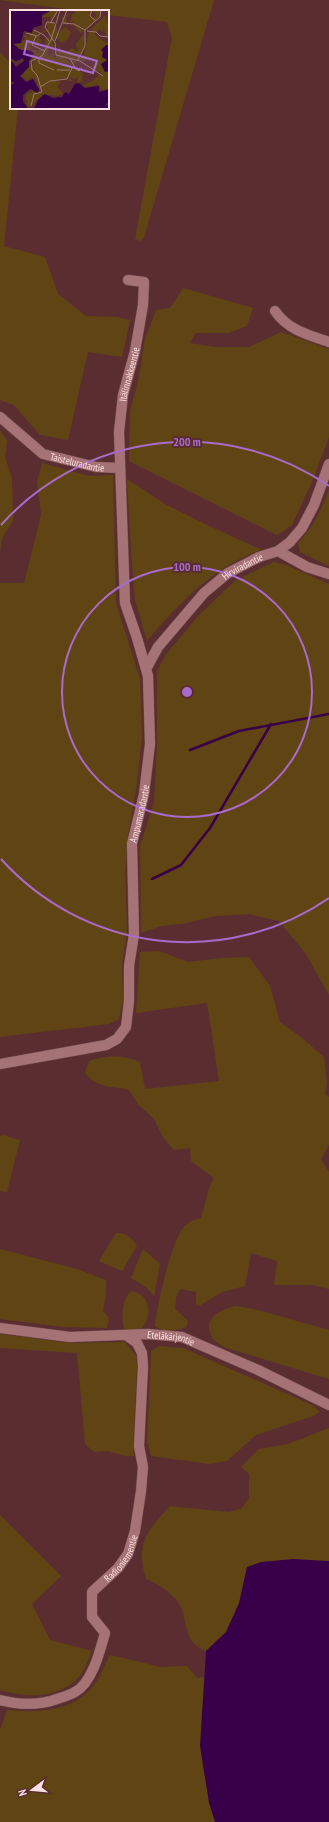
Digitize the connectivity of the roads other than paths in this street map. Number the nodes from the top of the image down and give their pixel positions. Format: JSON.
{"nodes":[{"id":1,"x":128,"y":280,"type":"dead end"},
{"id":2,"x":275,"y":311,"type":"dead end"},
{"id":3,"x":329,"y":342,"type":"edge"},
{"id":4,"x":0,"y":417,"type":"edge"},
{"id":5,"x":329,"y":464,"type":"edge"},
{"id":6,"x":120,"y":468,"type":"junction"},
{"id":7,"x":278,"y":551,"type":"junction"},
{"id":8,"x":329,"y":574,"type":"edge"},
{"id":9,"x":146,"y":668,"type":"junction"},
{"id":10,"x":0,"y":1064,"type":"edge"},
{"id":11,"x":0,"y":1328,"type":"edge"},
{"id":12,"x":126,"y":1335,"type":"junction"},
{"id":13,"x":329,"y":1405,"type":"edge"},
{"id":14,"x":0,"y":1700,"type":"edge"}],
"edges":[{"from":1,"to":6,"type":"street","name":"Itälinnakkeentie"},
{"from":2,"to":3,"type":"street"},
{"from":4,"to":6,"type":"street","name":"Taisteluradantie"},
{"from":5,"to":7,"type":"street","name":"Hirviradantie"},
{"from":6,"to":9,"type":"street","name":"Ampumaradantie"},
{"from":7,"to":8,"type":"street"},
{"from":7,"to":9,"type":"street","name":"Hirviradantie"},
{"from":9,"to":10,"type":"street","name":"Ampumaradantie"},
{"from":11,"to":12,"type":"street","name":"Eteläkärjentie"},
{"from":12,"to":13,"type":"street","name":"Eteläkärjentie"},
{"from":12,"to":14,"type":"street","name":"Radioniementie"}]}
